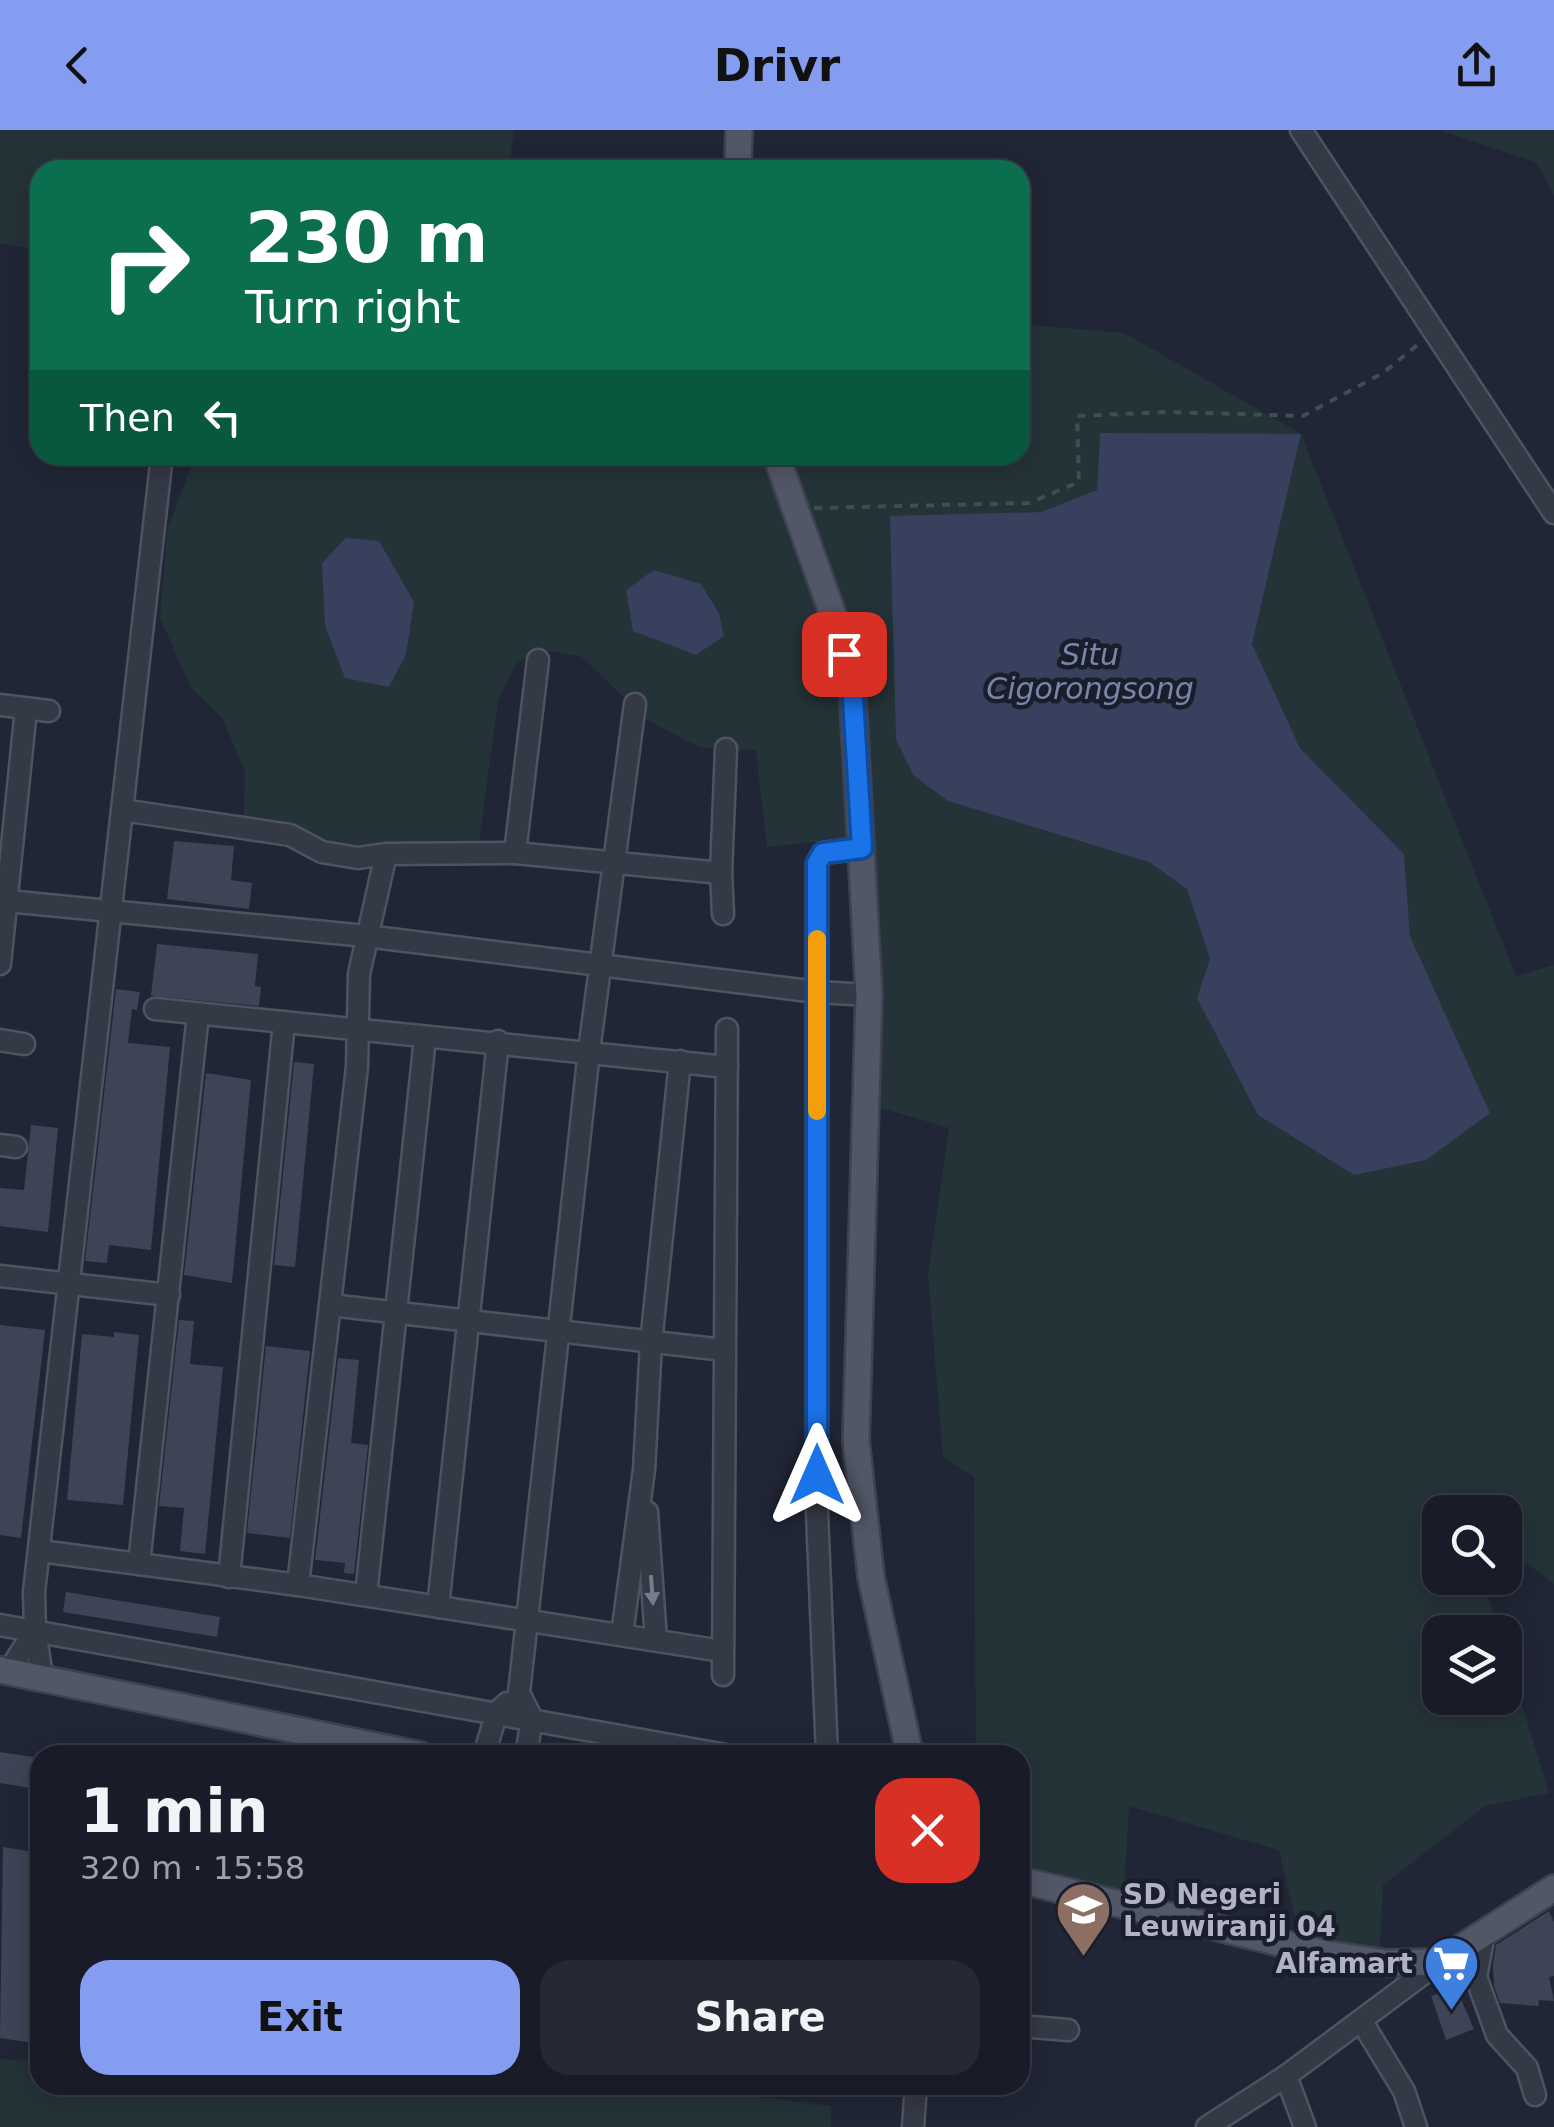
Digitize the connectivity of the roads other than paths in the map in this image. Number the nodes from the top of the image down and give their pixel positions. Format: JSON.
{"nodes":[{"id":1,"x":739,"y":130,"type":"edge"},
{"id":2,"x":1301,"y":130,"type":"edge"},
{"id":3,"x":738,"y":160,"type":"edge"},
{"id":4,"x":161,"y":465,"type":"edge"},
{"id":5,"x":779,"y":465,"type":"edge"},
{"id":6,"x":1554,"y":513,"type":"edge"},
{"id":7,"x":538,"y":660,"type":"dead end"},
{"id":8,"x":635,"y":704,"type":"dead end"},
{"id":9,"x":0,"y":705,"type":"edge"},
{"id":10,"x":26,"y":708,"type":"junction"},
{"id":11,"x":49,"y":711,"type":"dead end"},
{"id":12,"x":726,"y":749,"type":"dead end"},
{"id":13,"x":122,"y":810,"type":"junction"},
{"id":14,"x":862,"y":848,"type":"junction"},
{"id":15,"x":515,"y":853,"type":"junction"},
{"id":16,"x":386,"y":854,"type":"junction"},
{"id":17,"x":614,"y":864,"type":"junction"},
{"id":18,"x":721,"y":873,"type":"junction"},
{"id":19,"x":7,"y":901,"type":"junction"},
{"id":20,"x":111,"y":912,"type":"junction"},
{"id":21,"x":723,"y":914,"type":"dead end"},
{"id":22,"x":366,"y":936,"type":"junction"},
{"id":23,"x":600,"y":962,"type":"junction"},
{"id":24,"x":0,"y":964,"type":"edge"},
{"id":25,"x":817,"y":992,"type":"junction"},
{"id":26,"x":868,"y":995,"type":"junction"},
{"id":27,"x":156,"y":1009,"type":"dead end"},
{"id":28,"x":198,"y":1014,"type":"junction"},
{"id":29,"x":284,"y":1022,"type":"junction"},
{"id":30,"x":726,"y":1029,"type":"dead end"},
{"id":31,"x":356,"y":1030,"type":"junction"},
{"id":32,"x":425,"y":1038,"type":"junction"},
{"id":33,"x":0,"y":1040,"type":"edge"},
{"id":34,"x":498,"y":1042,"type":"junction"},
{"id":35,"x":24,"y":1044,"type":"dead end"},
{"id":36,"x":589,"y":1051,"type":"junction"},
{"id":37,"x":680,"y":1061,"type":"junction"},
{"id":38,"x":726,"y":1066,"type":"junction"},
{"id":39,"x":0,"y":1276,"type":"edge"},
{"id":40,"x":71,"y":1283,"type":"junction"},
{"id":41,"x":169,"y":1295,"type":"junction"},
{"id":42,"x":330,"y":1305,"type":"junction"},
{"id":43,"x":396,"y":1313,"type":"junction"},
{"id":44,"x":468,"y":1321,"type":"junction"},
{"id":45,"x":559,"y":1331,"type":"junction"},
{"id":46,"x":652,"y":1343,"type":"junction"},
{"id":47,"x":724,"y":1350,"type":"junction"},
{"id":48,"x":644,"y":1470,"type":"junction"},
{"id":49,"x":40,"y":1551,"type":"junction"},
{"id":50,"x":139,"y":1564,"type":"junction"},
{"id":51,"x":228,"y":1576,"type":"junction"},
{"id":52,"x":298,"y":1585,"type":"junction"},
{"id":53,"x":366,"y":1596,"type":"junction"},
{"id":54,"x":438,"y":1607,"type":"junction"},
{"id":55,"x":528,"y":1621,"type":"junction"},
{"id":56,"x":0,"y":1626,"type":"edge"},
{"id":57,"x":34,"y":1630,"type":"junction"},
{"id":58,"x":622,"y":1635,"type":"junction"},
{"id":59,"x":656,"y":1640,"type":"junction"},
{"id":60,"x":722,"y":1651,"type":"junction"},
{"id":61,"x":4,"y":1670,"type":"edge"},
{"id":62,"x":723,"y":1675,"type":"dead end"},
{"id":63,"x":42,"y":1676,"type":"junction"},
{"id":64,"x":519,"y":1692,"type":"junction"},
{"id":65,"x":497,"y":1712,"type":"junction"},
{"id":66,"x":532,"y":1719,"type":"junction"},
{"id":67,"x":372,"y":1745,"type":"edge"},
{"id":68,"x":487,"y":1745,"type":"edge"},
{"id":69,"x":528,"y":1745,"type":"edge"},
{"id":70,"x":672,"y":1745,"type":"edge"},
{"id":71,"x":827,"y":1745,"type":"edge"},
{"id":72,"x":908,"y":1745,"type":"edge"},
{"id":73,"x":1030,"y":1882,"type":"edge"},
{"id":74,"x":1554,"y":1888,"type":"edge"},
{"id":75,"x":1484,"y":1935,"type":"junction"},
{"id":76,"x":1439,"y":1962,"type":"junction"},
{"id":77,"x":1362,"y":2022,"type":"junction"},
{"id":78,"x":1030,"y":2027,"type":"edge"},
{"id":79,"x":1068,"y":2030,"type":"dead end"},
{"id":80,"x":1286,"y":2076,"type":"junction"},
{"id":81,"x":915,"y":2095,"type":"edge"},
{"id":82,"x":1535,"y":2095,"type":"dead end"},
{"id":83,"x":913,"y":2127,"type":"edge"},
{"id":84,"x":1207,"y":2127,"type":"edge"},
{"id":85,"x":1305,"y":2127,"type":"edge"},
{"id":86,"x":1416,"y":2127,"type":"edge"}],
"edges":[{"from":1,"to":3,"type":"main road"},
{"from":2,"to":6,"type":"street"},
{"from":4,"to":13,"type":"street"},
{"from":5,"to":14,"type":"main road"},
{"from":7,"to":15,"type":"street"},
{"from":8,"to":17,"type":"street"},
{"from":9,"to":10,"type":"street"},
{"from":10,"to":11,"type":"street"},
{"from":10,"to":19,"type":"street"},
{"from":12,"to":18,"type":"street"},
{"from":13,"to":16,"type":"street"},
{"from":13,"to":20,"type":"street"},
{"from":14,"to":25,"type":"street"},
{"from":14,"to":26,"type":"main road"},
{"from":15,"to":16,"type":"street"},
{"from":15,"to":17,"type":"street"},
{"from":16,"to":22,"type":"street"},
{"from":17,"to":18,"type":"street"},
{"from":17,"to":23,"type":"street"},
{"from":18,"to":21,"type":"street"},
{"from":19,"to":20,"type":"street"},
{"from":19,"to":24,"type":"street"},
{"from":20,"to":22,"type":"street"},
{"from":20,"to":40,"type":"street"},
{"from":22,"to":23,"type":"street"},
{"from":22,"to":31,"type":"street"},
{"from":23,"to":25,"type":"street"},
{"from":23,"to":36,"type":"street"},
{"from":25,"to":26,"type":"street"},
{"from":25,"to":71,"type":"street"},
{"from":26,"to":72,"type":"main road"},
{"from":27,"to":28,"type":"street"},
{"from":28,"to":29,"type":"street"},
{"from":28,"to":41,"type":"street"},
{"from":29,"to":31,"type":"street"},
{"from":29,"to":51,"type":"street"},
{"from":30,"to":38,"type":"street"},
{"from":31,"to":32,"type":"street"},
{"from":31,"to":42,"type":"street"},
{"from":32,"to":34,"type":"street"},
{"from":32,"to":43,"type":"street"},
{"from":33,"to":35,"type":"street"},
{"from":34,"to":36,"type":"street"},
{"from":34,"to":44,"type":"street"},
{"from":36,"to":37,"type":"street"},
{"from":36,"to":45,"type":"street"},
{"from":37,"to":38,"type":"street"},
{"from":37,"to":46,"type":"street"},
{"from":38,"to":47,"type":"street"},
{"from":39,"to":40,"type":"street"},
{"from":40,"to":41,"type":"street"},
{"from":40,"to":49,"type":"street"},
{"from":41,"to":50,"type":"street"},
{"from":42,"to":43,"type":"street"},
{"from":42,"to":52,"type":"street"},
{"from":43,"to":44,"type":"street"},
{"from":43,"to":53,"type":"street"},
{"from":44,"to":45,"type":"street"},
{"from":44,"to":54,"type":"street"},
{"from":45,"to":46,"type":"street"},
{"from":45,"to":55,"type":"street"},
{"from":46,"to":47,"type":"street"},
{"from":46,"to":48,"type":"street"},
{"from":47,"to":60,"type":"street"},
{"from":48,"to":58,"type":"street"},
{"from":48,"to":59,"type":"street","one_way":true},
{"from":49,"to":50,"type":"street"},
{"from":49,"to":57,"type":"street"},
{"from":50,"to":51,"type":"street"},
{"from":51,"to":52,"type":"street"},
{"from":52,"to":53,"type":"street"},
{"from":53,"to":54,"type":"street"},
{"from":54,"to":55,"type":"street"},
{"from":55,"to":58,"type":"street"},
{"from":55,"to":64,"type":"street"},
{"from":56,"to":57,"type":"street"},
{"from":57,"to":61,"type":"street"},
{"from":57,"to":63,"type":"street"},
{"from":57,"to":65,"type":"street"},
{"from":58,"to":59,"type":"street"},
{"from":59,"to":60,"type":"street"},
{"from":60,"to":62,"type":"street"},
{"from":61,"to":63,"type":"main road"},
{"from":63,"to":67,"type":"main road"},
{"from":64,"to":65,"type":"street"},
{"from":64,"to":66,"type":"street"},
{"from":65,"to":66,"type":"street"},
{"from":65,"to":68,"type":"street"},
{"from":66,"to":69,"type":"street"},
{"from":66,"to":70,"type":"street"},
{"from":73,"to":76,"type":"main road"},
{"from":74,"to":75,"type":"main road"},
{"from":75,"to":76,"type":"main road"},
{"from":75,"to":82,"type":"street"},
{"from":76,"to":77,"type":"street"},
{"from":77,"to":80,"type":"street"},
{"from":77,"to":86,"type":"street"},
{"from":78,"to":79,"type":"street"},
{"from":80,"to":84,"type":"street"},
{"from":80,"to":85,"type":"street"},
{"from":81,"to":83,"type":"street"}]}
